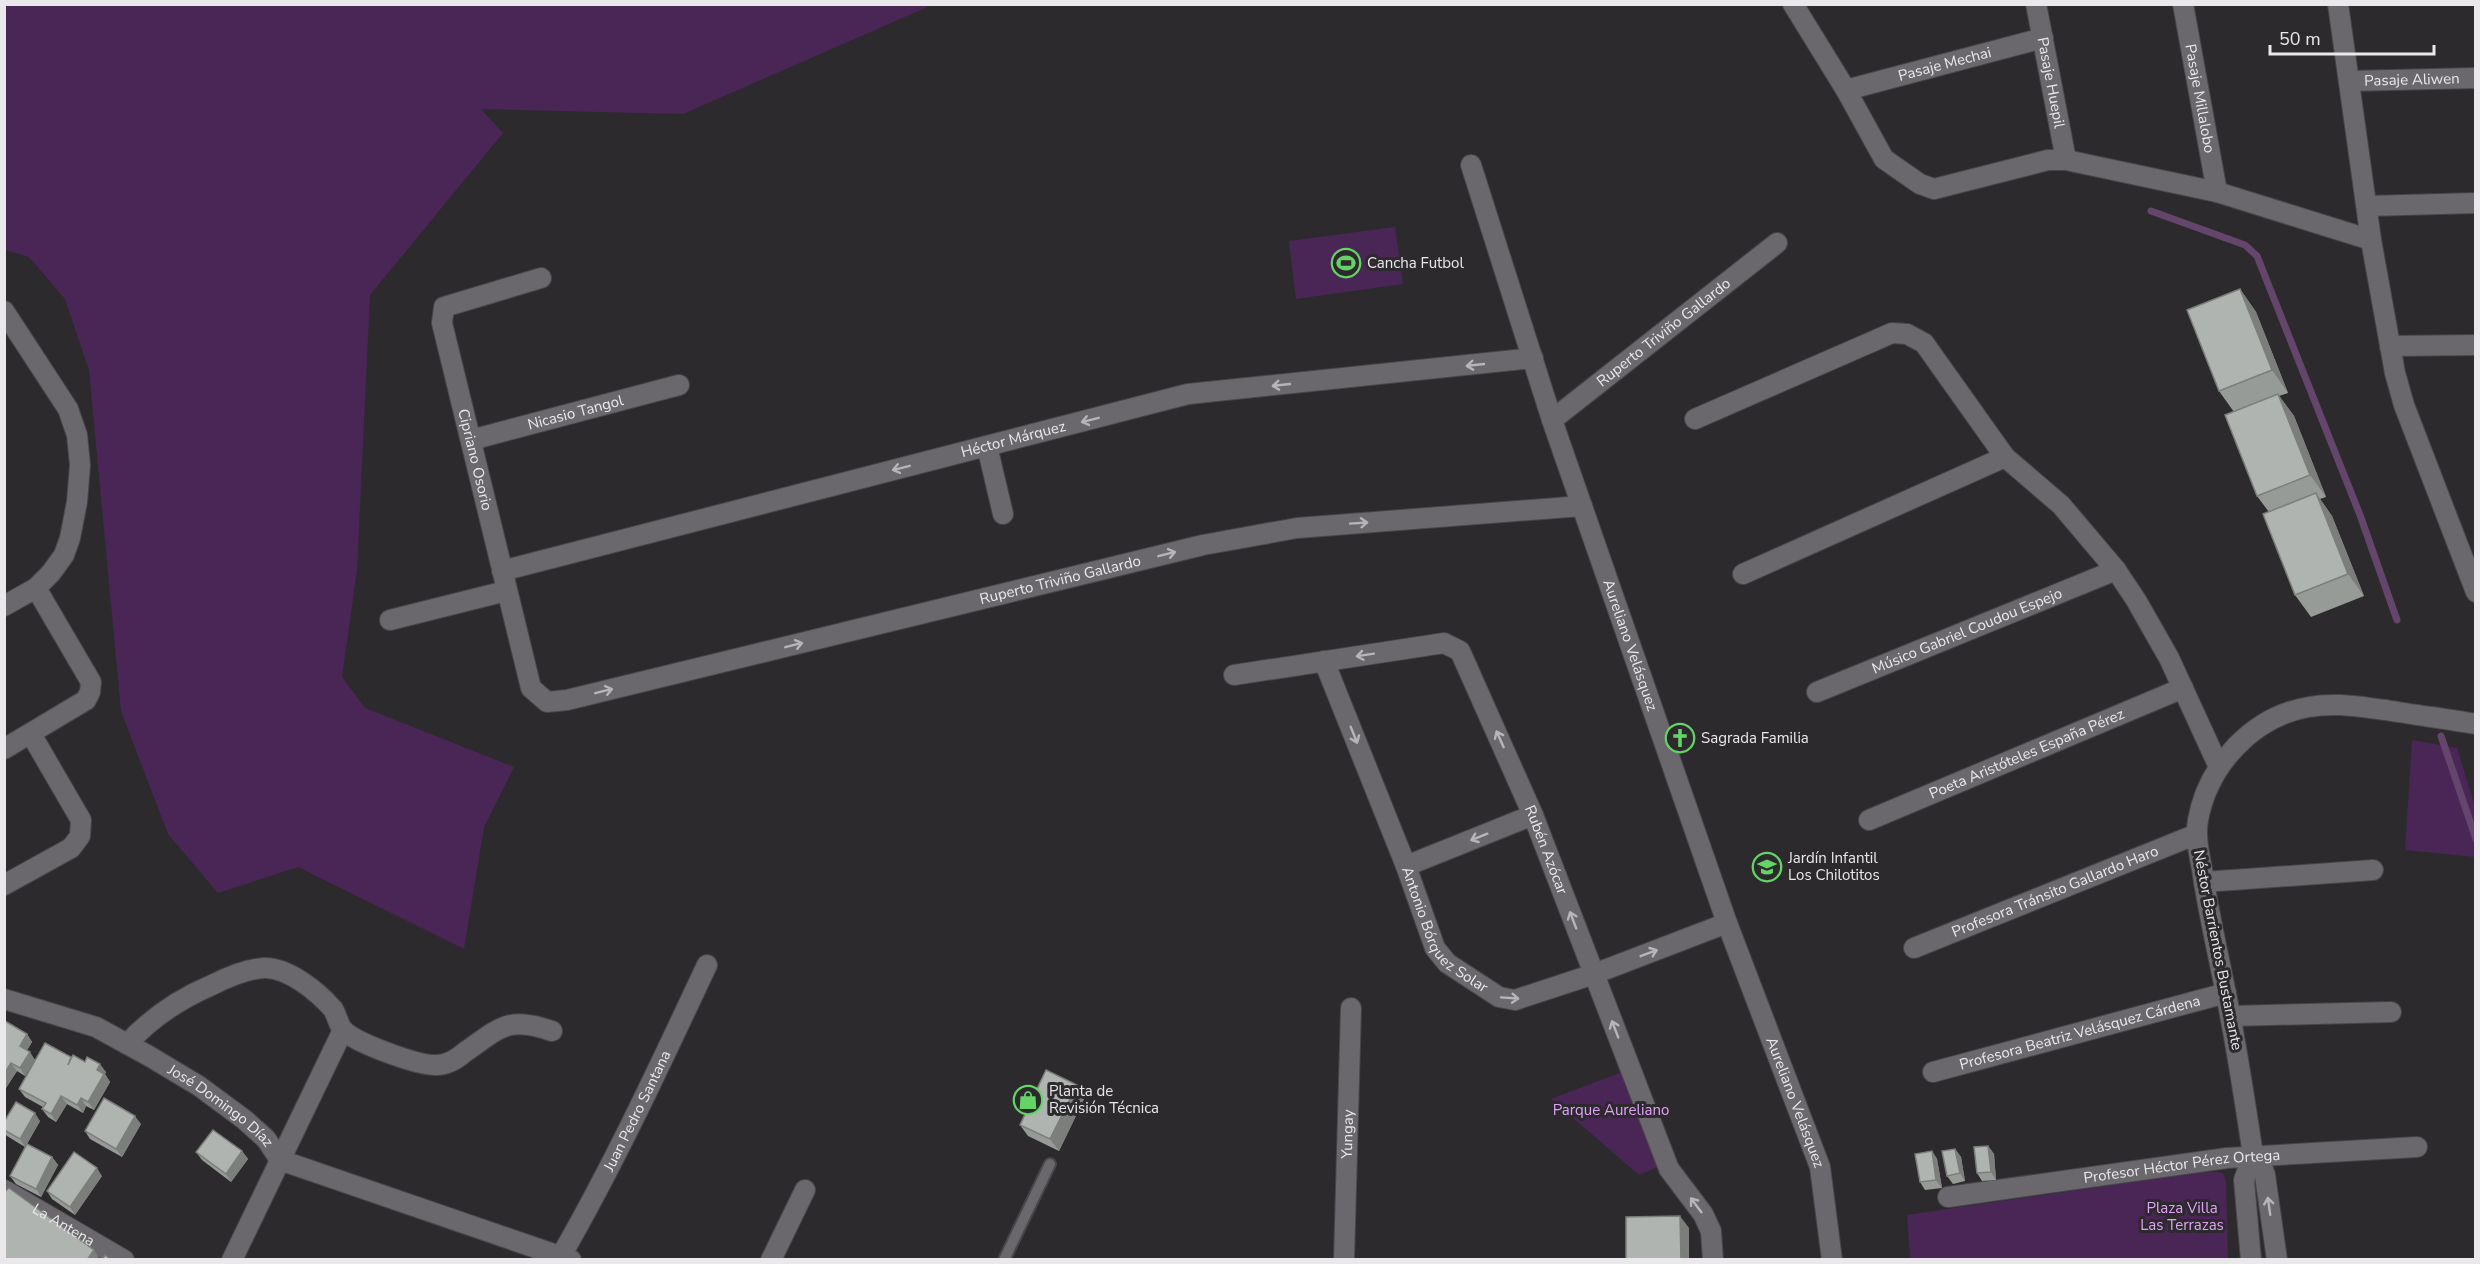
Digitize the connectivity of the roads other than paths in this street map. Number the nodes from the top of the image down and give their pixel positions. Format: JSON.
{"nodes":[{"id":1,"x":1793,"y":4,"type":"edge"},
{"id":2,"x":2036,"y":4,"type":"edge"},
{"id":3,"x":2183,"y":4,"type":"edge"},
{"id":4,"x":2338,"y":4,"type":"edge"},
{"id":5,"x":2043,"y":38,"type":"junction"},
{"id":6,"x":2475,"y":78,"type":"edge"},
{"id":7,"x":2349,"y":81,"type":"junction"},
{"id":8,"x":1846,"y":90,"type":"junction"},
{"id":9,"x":2066,"y":160,"type":"junction"},
{"id":10,"x":1471,"y":165,"type":"dead end"},
{"id":11,"x":2217,"y":192,"type":"junction"},
{"id":12,"x":2475,"y":203,"type":"edge"},
{"id":13,"x":2368,"y":206,"type":"junction"},
{"id":14,"x":2371,"y":240,"type":"junction"},
{"id":15,"x":1777,"y":243,"type":"dead end"},
{"id":16,"x":541,"y":278,"type":"dead end"},
{"id":17,"x":4,"y":311,"type":"edge"},
{"id":18,"x":2475,"y":345,"type":"edge"},
{"id":19,"x":2390,"y":346,"type":"junction"},
{"id":20,"x":1533,"y":358,"type":"junction"},
{"id":21,"x":679,"y":385,"type":"dead end"},
{"id":22,"x":1695,"y":419,"type":"dead end"},
{"id":23,"x":1552,"y":420,"type":"junction"},
{"id":24,"x":471,"y":440,"type":"junction"},
{"id":25,"x":987,"y":446,"type":"junction"},
{"id":26,"x":2005,"y":458,"type":"junction"},
{"id":27,"x":1582,"y":506,"type":"junction"},
{"id":28,"x":1003,"y":514,"type":"dead end"},
{"id":29,"x":2116,"y":570,"type":"junction"},
{"id":30,"x":502,"y":571,"type":"junction"},
{"id":31,"x":1743,"y":574,"type":"dead end"},
{"id":32,"x":36,"y":588,"type":"junction"},
{"id":33,"x":506,"y":591,"type":"junction"},
{"id":34,"x":2475,"y":592,"type":"edge"},
{"id":35,"x":4,"y":606,"type":"edge"},
{"id":36,"x":390,"y":620,"type":"dead end"},
{"id":37,"x":1324,"y":661,"type":"junction"},
{"id":38,"x":1234,"y":675,"type":"dead end"},
{"id":39,"x":2183,"y":688,"type":"junction"},
{"id":40,"x":1817,"y":692,"type":"dead end"},
{"id":41,"x":547,"y":702,"type":"joint"},
{"id":42,"x":2475,"y":724,"type":"edge"},
{"id":43,"x":31,"y":734,"type":"junction"},
{"id":44,"x":4,"y":749,"type":"edge"},
{"id":45,"x":2219,"y":767,"type":"junction"},
{"id":46,"x":1533,"y":815,"type":"junction"},
{"id":47,"x":1869,"y":820,"type":"dead end"},
{"id":48,"x":2197,"y":834,"type":"junction"},
{"id":49,"x":1406,"y":866,"type":"junction"},
{"id":50,"x":2373,"y":870,"type":"dead end"},
{"id":51,"x":2204,"y":882,"type":"junction"},
{"id":52,"x":4,"y":885,"type":"edge"},
{"id":53,"x":1727,"y":923,"type":"junction"},
{"id":54,"x":1914,"y":948,"type":"dead end"},
{"id":55,"x":707,"y":965,"type":"dead end"},
{"id":56,"x":1594,"y":974,"type":"junction"},
{"id":57,"x":2226,"y":993,"type":"junction"},
{"id":58,"x":4,"y":999,"type":"edge"},
{"id":59,"x":1351,"y":1008,"type":"dead end"},
{"id":60,"x":2391,"y":1012,"type":"dead end"},
{"id":61,"x":2231,"y":1016,"type":"junction"},
{"id":62,"x":343,"y":1030,"type":"junction"},
{"id":63,"x":552,"y":1031,"type":"dead end"},
{"id":64,"x":127,"y":1044,"type":"junction"},
{"id":65,"x":1933,"y":1072,"type":"dead end"},
{"id":66,"x":2417,"y":1147,"type":"dead end"},
{"id":67,"x":2253,"y":1155,"type":"junction"},
{"id":68,"x":280,"y":1160,"type":"junction"},
{"id":69,"x":1050,"y":1164,"type":"dead end"},
{"id":70,"x":4,"y":1190,"type":"edge"},
{"id":71,"x":805,"y":1190,"type":"dead end"},
{"id":72,"x":1948,"y":1197,"type":"dead end"},
{"id":73,"x":566,"y":1258,"type":"edge"},
{"id":74,"x":124,"y":1260,"type":"edge"},
{"id":75,"x":232,"y":1260,"type":"edge"},
{"id":76,"x":771,"y":1260,"type":"edge"},
{"id":77,"x":1004,"y":1260,"type":"edge"},
{"id":78,"x":1344,"y":1260,"type":"edge"},
{"id":79,"x":1713,"y":1260,"type":"edge"},
{"id":80,"x":1832,"y":1260,"type":"edge"},
{"id":81,"x":2251,"y":1260,"type":"edge"},
{"id":82,"x":2277,"y":1260,"type":"edge"}],
"edges":[{"from":1,"to":8,"type":"street"},
{"from":2,"to":5,"type":"street","name":"Pasaje Huepil"},
{"from":3,"to":11,"type":"street","name":"Pasaje Millalobo"},
{"from":4,"to":7,"type":"street"},
{"from":5,"to":8,"type":"street","name":"Pasaje Mechai"},
{"from":5,"to":9,"type":"street","name":"Pasaje Huepil"},
{"from":6,"to":7,"type":"street","name":"Pasaje Aliwen"},
{"from":7,"to":13,"type":"street"},
{"from":8,"to":9,"type":"street"},
{"from":9,"to":11,"type":"street"},
{"from":10,"to":20,"type":"street","name":"Aureliano Velásquez"},
{"from":11,"to":14,"type":"street"},
{"from":12,"to":13,"type":"street"},
{"from":13,"to":14,"type":"street"},
{"from":14,"to":19,"type":"street"},
{"from":15,"to":23,"type":"street","name":"Ruperto Triviño Gallardo"},
{"from":16,"to":24,"type":"street","name":"Cipriano Osorio"},
{"from":17,"to":32,"type":"street"},
{"from":18,"to":19,"type":"street"},
{"from":19,"to":34,"type":"street"},
{"from":20,"to":23,"type":"street","name":"Aureliano Velásquez"},
{"from":20,"to":25,"type":"street","name":"Héctor Márquez","one_way":true},
{"from":21,"to":24,"type":"street","name":"Nicasio Tangol"},
{"from":22,"to":26,"type":"street"},
{"from":23,"to":27,"type":"street","name":"Aureliano Velásquez"},
{"from":24,"to":30,"type":"street","name":"Cipriano Osorio"},
{"from":25,"to":28,"type":"street"},
{"from":25,"to":30,"type":"street","name":"Héctor Márquez","one_way":true},
{"from":26,"to":29,"type":"street"},
{"from":26,"to":31,"type":"street"},
{"from":41,"to":27,"type":"street","name":"Ruperto Triviño Gallardo","one_way":true},
{"from":27,"to":53,"type":"street","name":"Aureliano Velásquez"},
{"from":29,"to":39,"type":"street"},
{"from":29,"to":40,"type":"street","name":"Músico Gabriel Coudou Espejo"},
{"from":30,"to":33,"type":"street","name":"Cipriano Osorio"},
{"from":32,"to":35,"type":"street"},
{"from":32,"to":43,"type":"street"},
{"from":33,"to":36,"type":"street"},
{"from":33,"to":41,"type":"street","name":"Cipriano Osorio"},
{"from":37,"to":38,"type":"street","name":"Rubén Azócar"},
{"from":46,"to":37,"type":"street","name":"Rubén Azócar","one_way":true},
{"from":37,"to":49,"type":"street","name":"Antonio Bórquez Solar","one_way":true},
{"from":39,"to":45,"type":"street"},
{"from":39,"to":47,"type":"street","name":"Poeta Aristóteles España Pérez"},
{"from":42,"to":45,"type":"street","name":"Néstor Barrientos Bustamante"},
{"from":43,"to":44,"type":"street"},
{"from":43,"to":52,"type":"street"},
{"from":45,"to":48,"type":"street","name":"Néstor Barrientos Bustamante"},
{"from":46,"to":49,"type":"street","one_way":true},
{"from":56,"to":46,"type":"street","name":"Rubén Azócar","one_way":true},
{"from":48,"to":51,"type":"street","name":"Néstor Barrientos Bustamante"},
{"from":48,"to":54,"type":"street","name":"Profesora Tránsito Gallardo Haro"},
{"from":49,"to":56,"type":"street","name":"Antonio Bórquez Solar","one_way":true},
{"from":50,"to":51,"type":"street"},
{"from":51,"to":57,"type":"street","name":"Néstor Barrientos Bustamante"},
{"from":56,"to":53,"type":"street","name":"Antonio Bórquez Solar","one_way":true},
{"from":53,"to":80,"type":"street","name":"Aureliano Velásquez"},
{"from":55,"to":73,"type":"street","name":"Juan Pedro Santana"},
{"from":79,"to":56,"type":"street","name":"Rubén Azócar","one_way":true},
{"from":57,"to":61,"type":"street","name":"Néstor Barrientos Bustamante"},
{"from":57,"to":65,"type":"street","name":"Profesora Beatriz Velásquez Cárdena"},
{"from":58,"to":64,"type":"street","name":"José Domingo Díaz"},
{"from":59,"to":78,"type":"street","name":"Yungay"},
{"from":60,"to":61,"type":"street"},
{"from":61,"to":67,"type":"street","name":"Néstor Barrientos Bustamante"},
{"from":62,"to":63,"type":"street"},
{"from":62,"to":64,"type":"street"},
{"from":62,"to":68,"type":"street"},
{"from":64,"to":68,"type":"street","name":"José Domingo Díaz"},
{"from":66,"to":67,"type":"street","name":"Profesor Héctor Pérez Ortega"},
{"from":67,"to":72,"type":"street","name":"Profesor Héctor Pérez Ortega"},
{"from":67,"to":81,"type":"street","name":"Néstor Barrientos Bustamante"},
{"from":82,"to":67,"type":"street","name":"Néstor Barrientos Bustamante","one_way":true},
{"from":68,"to":73,"type":"street","name":"José Domingo Díaz"},
{"from":68,"to":75,"type":"street"},
{"from":69,"to":77,"type":"lane"},
{"from":70,"to":74,"type":"street","name":"La Antena"},
{"from":71,"to":76,"type":"street"}]}
